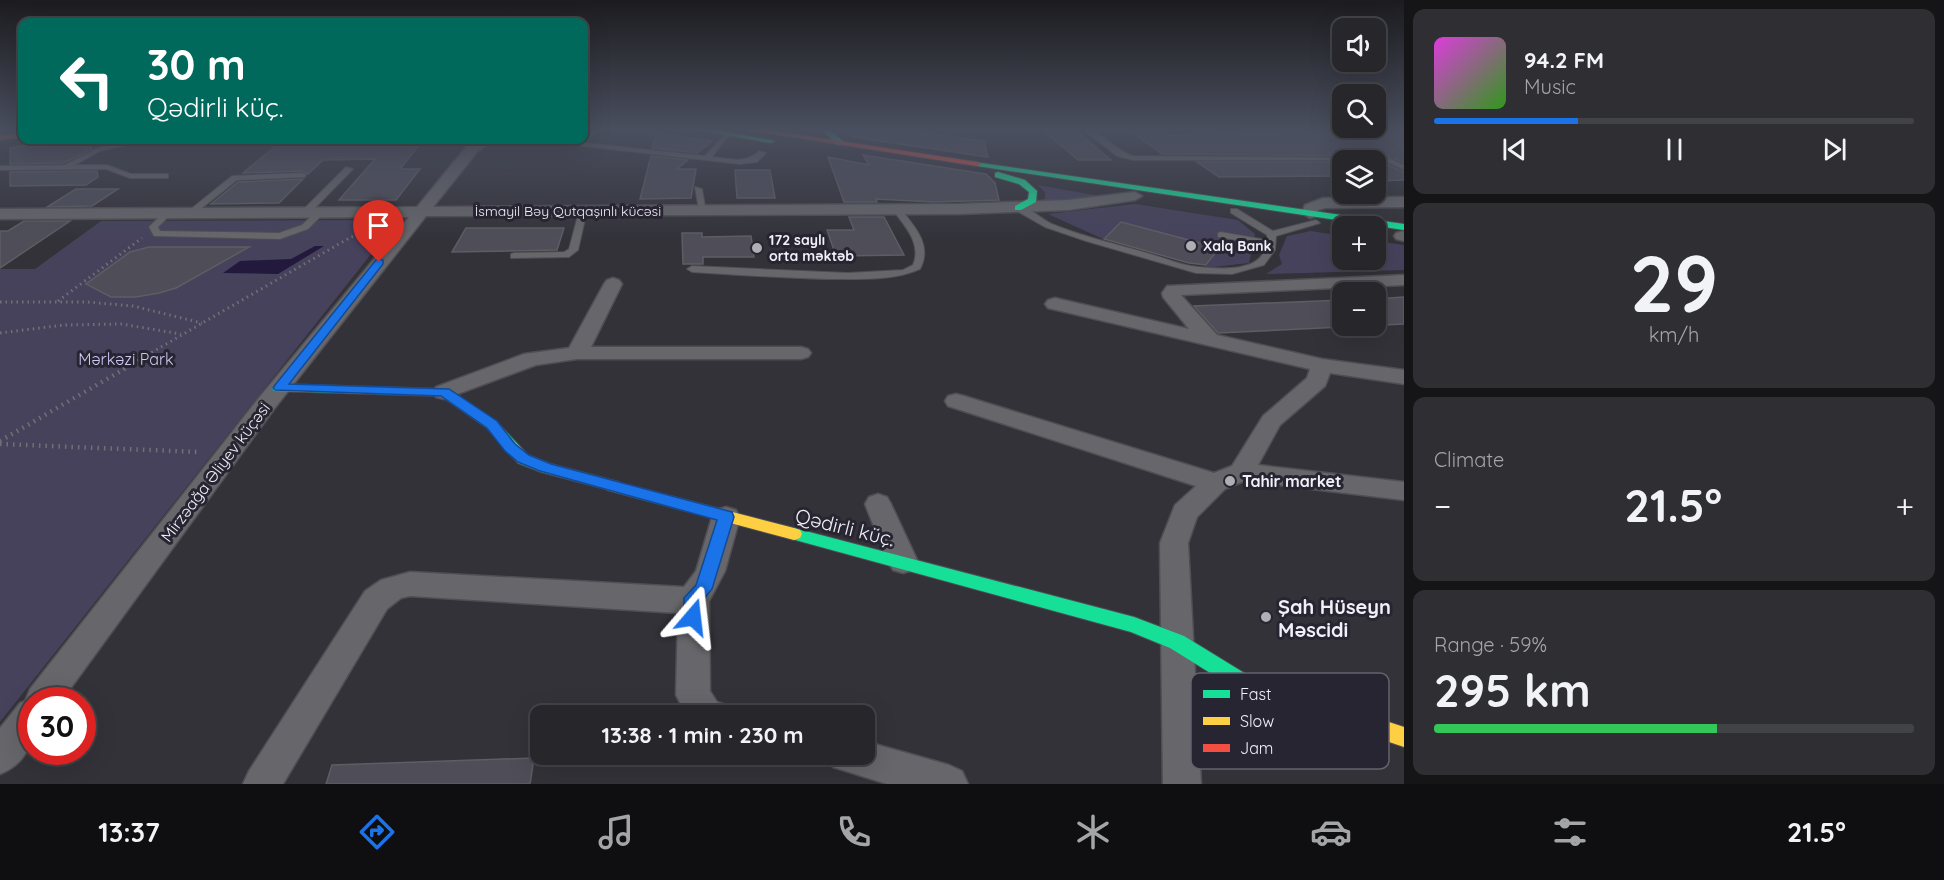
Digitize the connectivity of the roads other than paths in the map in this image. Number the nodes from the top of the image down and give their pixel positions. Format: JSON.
{"nodes":[{"id":1,"x":67,"y":167,"type":"edge"},
{"id":2,"x":457,"y":167,"type":"edge"},
{"id":3,"x":946,"y":167,"type":"edge"},
{"id":4,"x":989,"y":167,"type":"edge"},
{"id":5,"x":0,"y":168,"type":"edge"},
{"id":6,"x":64,"y":168,"type":"junction"},
{"id":7,"x":349,"y":169,"type":"dead end"},
{"id":8,"x":996,"y":174,"type":"junction"},
{"id":9,"x":302,"y":175,"type":"dead end"},
{"id":10,"x":165,"y":176,"type":"dead end"},
{"id":11,"x":698,"y":189,"type":"dead end"},
{"id":12,"x":1135,"y":196,"type":"junction"},
{"id":13,"x":1404,"y":202,"type":"edge"},
{"id":14,"x":1018,"y":208,"type":"junction"},
{"id":15,"x":583,"y":210,"type":"junction"},
{"id":16,"x":703,"y":210,"type":"junction"},
{"id":17,"x":897,"y":210,"type":"junction"},
{"id":18,"x":1234,"y":211,"type":"junction"},
{"id":19,"x":420,"y":212,"type":"junction"},
{"id":20,"x":168,"y":213,"type":"junction"},
{"id":21,"x":190,"y":213,"type":"junction"},
{"id":22,"x":312,"y":213,"type":"junction"},
{"id":23,"x":0,"y":214,"type":"edge"},
{"id":24,"x":1313,"y":218,"type":"junction"},
{"id":25,"x":1332,"y":224,"type":"edge"},
{"id":26,"x":1386,"y":233,"type":"edge"},
{"id":27,"x":1404,"y":234,"type":"edge"},
{"id":28,"x":1221,"y":235,"type":"dead end"},
{"id":29,"x":1271,"y":239,"type":"junction"},
{"id":30,"x":514,"y":256,"type":"dead end"},
{"id":31,"x":692,"y":268,"type":"dead end"},
{"id":32,"x":1404,"y":280,"type":"edge"},
{"id":33,"x":613,"y":284,"type":"dead end"},
{"id":34,"x":1056,"y":304,"type":"dead end"},
{"id":35,"x":1211,"y":341,"type":"junction"},
{"id":36,"x":577,"y":353,"type":"junction"},
{"id":37,"x":801,"y":354,"type":"dead end"},
{"id":38,"x":1322,"y":365,"type":"junction"},
{"id":39,"x":1404,"y":377,"type":"edge"},
{"id":40,"x":279,"y":388,"type":"junction"},
{"id":41,"x":444,"y":392,"type":"junction"},
{"id":42,"x":956,"y":401,"type":"dead end"},
{"id":43,"x":1241,"y":472,"type":"junction"},
{"id":44,"x":1216,"y":483,"type":"junction"},
{"id":45,"x":1404,"y":491,"type":"edge"},
{"id":46,"x":878,"y":504,"type":"dead end"},
{"id":47,"x":726,"y":517,"type":"junction"},
{"id":48,"x":903,"y":562,"type":"junction"},
{"id":49,"x":694,"y":598,"type":"junction"},
{"id":50,"x":1177,"y":642,"type":"junction"},
{"id":51,"x":1227,"y":673,"type":"edge"},
{"id":52,"x":52,"y":687,"type":"edge"},
{"id":53,"x":699,"y":705,"type":"edge"},
{"id":54,"x":1389,"y":732,"type":"edge"},
{"id":55,"x":18,"y":733,"type":"edge"},
{"id":56,"x":1404,"y":737,"type":"edge"},
{"id":57,"x":0,"y":756,"type":"edge"},
{"id":58,"x":875,"y":762,"type":"edge"},
{"id":59,"x":262,"y":784,"type":"edge"},
{"id":60,"x":949,"y":784,"type":"edge"},
{"id":61,"x":1182,"y":784,"type":"edge"}],
"edges":[{"from":1,"to":6,"type":"lane"},
{"from":2,"to":19,"type":"street","name":"Mirzəağa Əliyev küçəsi"},
{"from":3,"to":8,"type":"main road"},
{"from":4,"to":24,"type":"main road"},
{"from":5,"to":6,"type":"lane"},
{"from":6,"to":10,"type":"lane"},
{"from":7,"to":22,"type":"lane"},
{"from":8,"to":12,"type":"main road"},
{"from":8,"to":14,"type":"main road"},
{"from":9,"to":21,"type":"lane"},
{"from":11,"to":16,"type":"lane"},
{"from":12,"to":14,"type":"street","name":"İsmayil Bəy Qutqaşınlı kücəsi"},
{"from":12,"to":18,"type":"main road"},
{"from":13,"to":24,"type":"street"},
{"from":14,"to":17,"type":"street","name":"İsmayil Bəy Qutqaşınlı kücəsi"},
{"from":14,"to":29,"type":"lane"},
{"from":15,"to":16,"type":"street","name":"İsmayil Bəy Qutqaşınlı kücəsi"},
{"from":15,"to":19,"type":"street","name":"İsmayil Bəy Qutqaşınlı kücəsi"},
{"from":15,"to":30,"type":"lane"},
{"from":16,"to":17,"type":"street","name":"İsmayil Bəy Qutqaşınlı kücəsi"},
{"from":17,"to":31,"type":"lane"},
{"from":18,"to":24,"type":"main road"},
{"from":18,"to":29,"type":"lane"},
{"from":19,"to":22,"type":"street","name":"İsmayil Bəy Qutqaşınlı kücəsi"},
{"from":19,"to":40,"type":"street","name":"Mirzəağa Əliyev küçəsi"},
{"from":20,"to":21,"type":"street","name":"İsmayil Bəy Qutqaşınlı kücəsi"},
{"from":20,"to":22,"type":"lane"},
{"from":20,"to":23,"type":"street","name":"İsmayil Bəy Qutqaşınlı kücəsi"},
{"from":21,"to":22,"type":"street","name":"İsmayil Bəy Qutqaşınlı kücəsi"},
{"from":24,"to":25,"type":"main road"},
{"from":24,"to":27,"type":"main road"},
{"from":24,"to":29,"type":"lane"},
{"from":26,"to":27,"type":"main road"},
{"from":28,"to":29,"type":"lane"},
{"from":32,"to":35,"type":"street"},
{"from":33,"to":36,"type":"street"},
{"from":34,"to":35,"type":"street"},
{"from":35,"to":38,"type":"street"},
{"from":36,"to":37,"type":"street"},
{"from":36,"to":41,"type":"street"},
{"from":38,"to":39,"type":"street"},
{"from":38,"to":43,"type":"street"},
{"from":40,"to":41,"type":"main road"},
{"from":40,"to":52,"type":"street","name":"Mirzəağa Əliyev küçəsi"},
{"from":41,"to":47,"type":"main road","name":"Qədirli küç."},
{"from":42,"to":44,"type":"street"},
{"from":43,"to":44,"type":"street"},
{"from":43,"to":45,"type":"street"},
{"from":44,"to":50,"type":"street"},
{"from":46,"to":48,"type":"street"},
{"from":47,"to":48,"type":"main road","name":"Qədirli küç."},
{"from":47,"to":49,"type":"street"},
{"from":48,"to":50,"type":"main road","name":"Qədirli küç."},
{"from":49,"to":53,"type":"street"},
{"from":49,"to":59,"type":"street"},
{"from":50,"to":51,"type":"main road","name":"Qədirli küç."},
{"from":50,"to":61,"type":"street"},
{"from":54,"to":56,"type":"main road","name":"Qədirli küç."},
{"from":55,"to":57,"type":"street"},
{"from":58,"to":60,"type":"street"}]}
